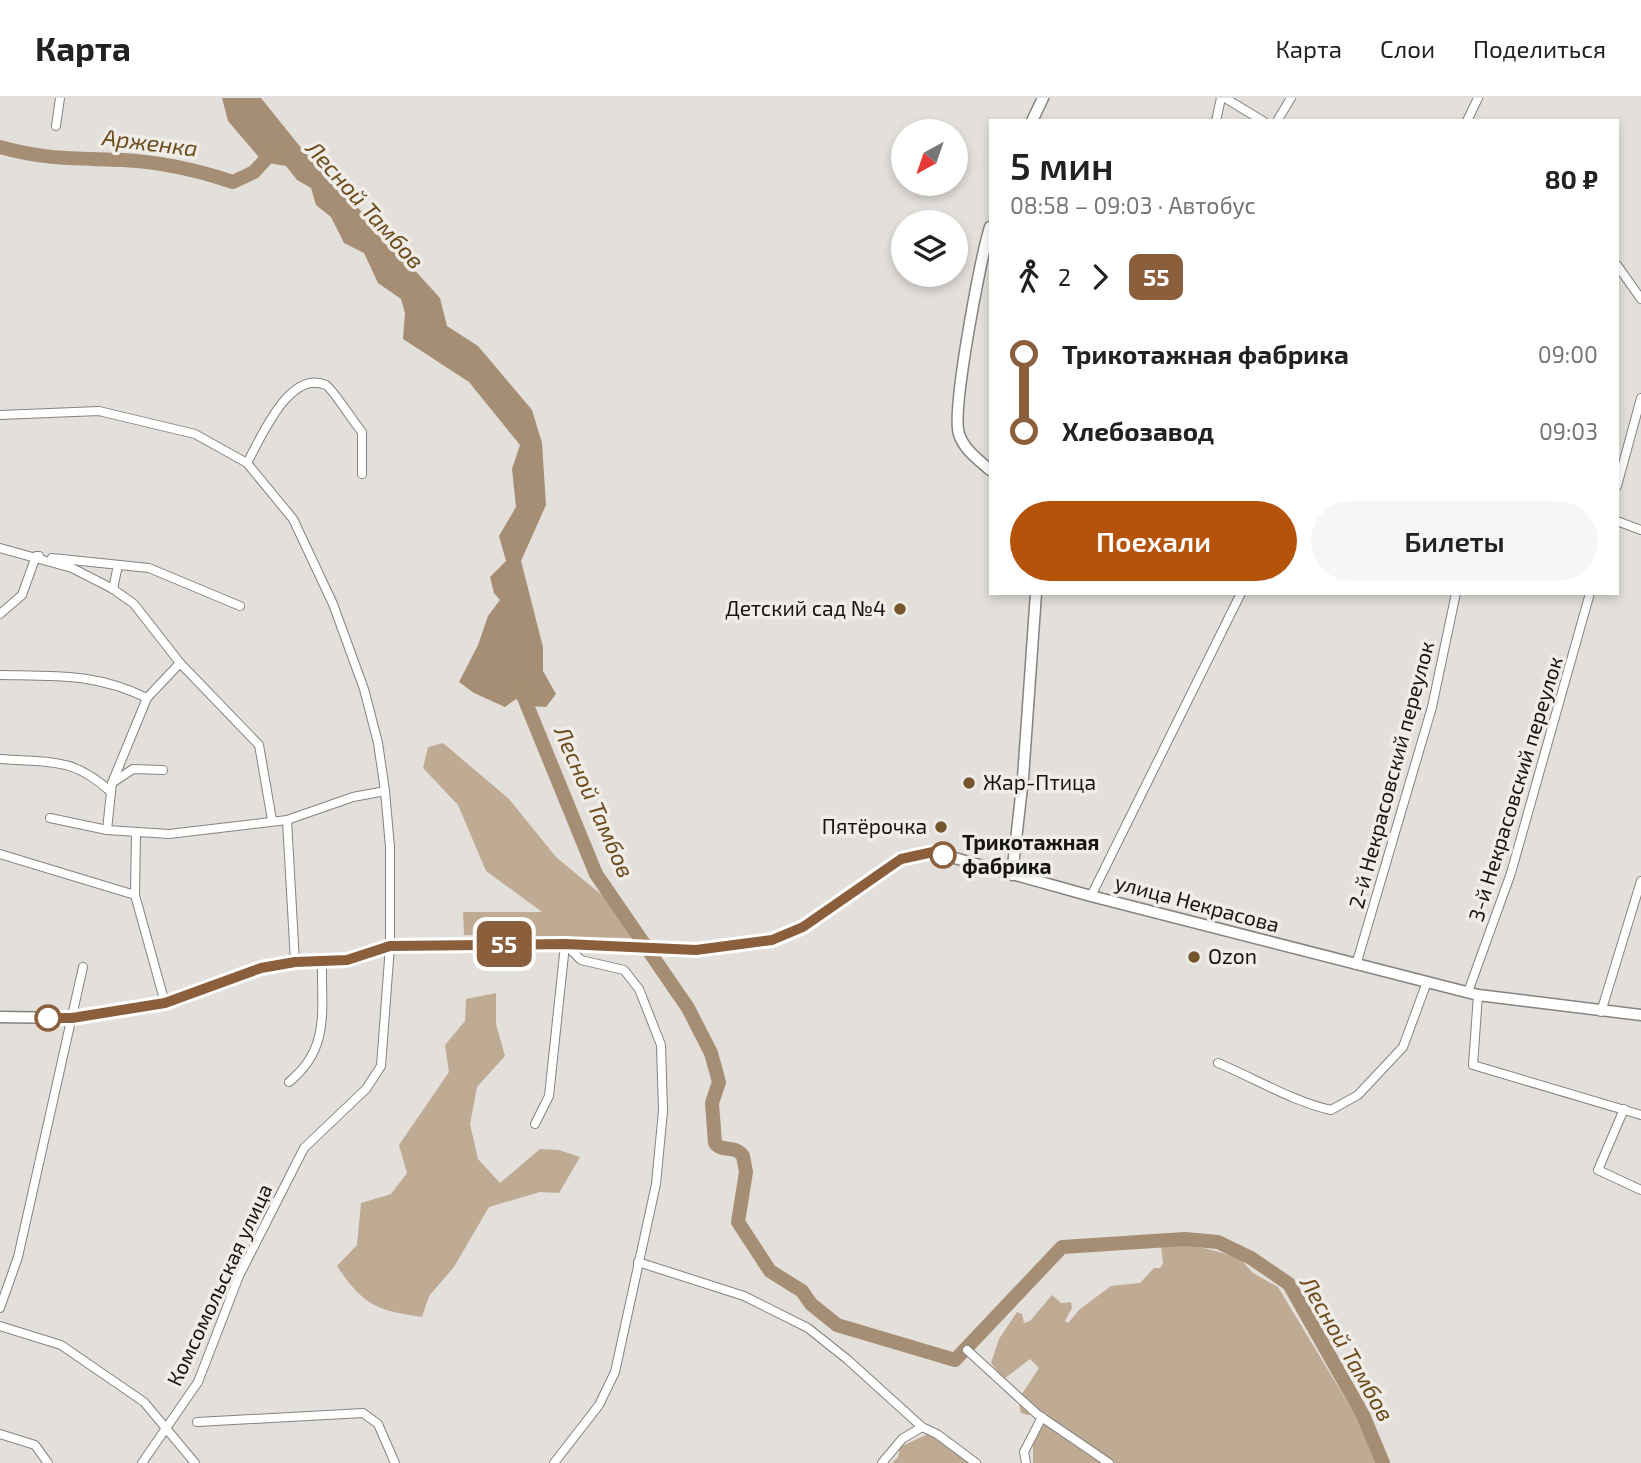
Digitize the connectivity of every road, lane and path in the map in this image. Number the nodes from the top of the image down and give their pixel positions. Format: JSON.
{"nodes":[{"id":1,"x":60,"y":98,"type":"edge"},
{"id":2,"x":1043,"y":98,"type":"edge"},
{"id":3,"x":1223,"y":98,"type":"edge"},
{"id":4,"x":1291,"y":98,"type":"edge"},
{"id":5,"x":1478,"y":98,"type":"edge"},
{"id":6,"x":1033,"y":119,"type":"edge"},
{"id":7,"x":1217,"y":119,"type":"edge"},
{"id":8,"x":1260,"y":119,"type":"edge"},
{"id":9,"x":1278,"y":119,"type":"edge"},
{"id":10,"x":1468,"y":119,"type":"edge"},
{"id":11,"x":56,"y":126,"type":"dead end"},
{"id":12,"x":989,"y":233,"type":"edge"},
{"id":13,"x":1619,"y":268,"type":"edge"},
{"id":14,"x":1641,"y":299,"type":"edge"},
{"id":15,"x":1641,"y":398,"type":"edge"},
{"id":16,"x":0,"y":415,"type":"edge"},
{"id":17,"x":247,"y":463,"type":"junction"},
{"id":18,"x":989,"y":469,"type":"edge"},
{"id":19,"x":362,"y":474,"type":"dead end"},
{"id":20,"x":1619,"y":479,"type":"edge"},
{"id":21,"x":1619,"y":522,"type":"edge"},
{"id":22,"x":1641,"y":530,"type":"edge"},
{"id":23,"x":0,"y":548,"type":"edge"},
{"id":24,"x":36,"y":556,"type":"junction"},
{"id":25,"x":118,"y":565,"type":"junction"},
{"id":26,"x":113,"y":589,"type":"junction"},
{"id":27,"x":1036,"y":595,"type":"edge"},
{"id":28,"x":1240,"y":595,"type":"edge"},
{"id":29,"x":1457,"y":595,"type":"edge"},
{"id":30,"x":1589,"y":595,"type":"edge"},
{"id":31,"x":240,"y":606,"type":"dead end"},
{"id":32,"x":0,"y":614,"type":"edge"},
{"id":33,"x":180,"y":663,"type":"junction"},
{"id":34,"x":0,"y":675,"type":"edge"},
{"id":35,"x":147,"y":698,"type":"junction"},
{"id":36,"x":0,"y":759,"type":"edge"},
{"id":37,"x":163,"y":770,"type":"dead end"},
{"id":38,"x":111,"y":788,"type":"junction"},
{"id":39,"x":384,"y":791,"type":"junction"},
{"id":40,"x":50,"y":817,"type":"dead end"},
{"id":41,"x":272,"y":820,"type":"junction"},
{"id":42,"x":286,"y":820,"type":"junction"},
{"id":43,"x":107,"y":830,"type":"junction"},
{"id":44,"x":135,"y":832,"type":"junction"},
{"id":45,"x":0,"y":855,"type":"edge"},
{"id":46,"x":1012,"y":874,"type":"junction"},
{"id":47,"x":1641,"y":881,"type":"edge"},
{"id":48,"x":135,"y":895,"type":"junction"},
{"id":49,"x":1091,"y":897,"type":"junction"},
{"id":50,"x":565,"y":944,"type":"junction"},
{"id":51,"x":390,"y":946,"type":"junction"},
{"id":52,"x":322,"y":961,"type":"junction"},
{"id":53,"x":295,"y":962,"type":"junction"},
{"id":54,"x":1356,"y":965,"type":"junction"},
{"id":55,"x":83,"y":967,"type":"dead end"},
{"id":56,"x":1427,"y":982,"type":"junction"},
{"id":57,"x":1473,"y":993,"type":"junction"},
{"id":58,"x":165,"y":1003,"type":"junction"},
{"id":59,"x":1601,"y":1012,"type":"junction"},
{"id":60,"x":1641,"y":1015,"type":"edge"},
{"id":61,"x":0,"y":1017,"type":"edge"},
{"id":62,"x":72,"y":1018,"type":"junction"},
{"id":63,"x":1218,"y":1063,"type":"dead end"},
{"id":64,"x":289,"y":1082,"type":"dead end"},
{"id":65,"x":1624,"y":1109,"type":"junction"},
{"id":66,"x":1641,"y":1115,"type":"edge"},
{"id":67,"x":535,"y":1124,"type":"dead end"},
{"id":68,"x":1641,"y":1190,"type":"edge"},
{"id":69,"x":638,"y":1262,"type":"junction"},
{"id":70,"x":0,"y":1308,"type":"edge"},
{"id":71,"x":0,"y":1326,"type":"edge"},
{"id":72,"x":967,"y":1350,"type":"dead end"},
{"id":73,"x":1042,"y":1417,"type":"junction"},
{"id":74,"x":197,"y":1422,"type":"dead end"},
{"id":75,"x":164,"y":1427,"type":"junction"},
{"id":76,"x":922,"y":1427,"type":"junction"},
{"id":77,"x":0,"y":1434,"type":"edge"},
{"id":78,"x":48,"y":1463,"type":"edge"},
{"id":79,"x":142,"y":1463,"type":"edge"},
{"id":80,"x":195,"y":1463,"type":"edge"},
{"id":81,"x":395,"y":1463,"type":"edge"},
{"id":82,"x":554,"y":1463,"type":"edge"},
{"id":83,"x":882,"y":1463,"type":"edge"},
{"id":84,"x":976,"y":1463,"type":"edge"},
{"id":85,"x":1026,"y":1463,"type":"edge"},
{"id":86,"x":1109,"y":1463,"type":"edge"}],
"edges":[{"from":1,"to":11,"type":"street"},
{"from":2,"to":6,"type":"street"},
{"from":3,"to":7,"type":"street"},
{"from":3,"to":8,"type":"street"},
{"from":4,"to":9,"type":"street"},
{"from":5,"to":10,"type":"street"},
{"from":12,"to":18,"type":"street"},
{"from":13,"to":14,"type":"street"},
{"from":15,"to":20,"type":"street"},
{"from":16,"to":17,"type":"street","name":"Комсомольская улица"},
{"from":17,"to":19,"type":"street"},
{"from":17,"to":39,"type":"street","name":"Комсомольская улица"},
{"from":21,"to":22,"type":"street"},
{"from":23,"to":24,"type":"street"},
{"from":24,"to":25,"type":"street"},
{"from":24,"to":26,"type":"street"},
{"from":24,"to":32,"type":"street"},
{"from":25,"to":26,"type":"street"},
{"from":25,"to":31,"type":"street"},
{"from":26,"to":33,"type":"street"},
{"from":27,"to":46,"type":"street"},
{"from":28,"to":49,"type":"street"},
{"from":29,"to":54,"type":"street","name":"2-й Некрасовский переулок"},
{"from":30,"to":57,"type":"street","name":"3-й Некрасовский переулок"},
{"from":33,"to":35,"type":"street"},
{"from":33,"to":41,"type":"street"},
{"from":34,"to":35,"type":"street"},
{"from":35,"to":38,"type":"street"},
{"from":36,"to":38,"type":"street"},
{"from":37,"to":38,"type":"street"},
{"from":38,"to":43,"type":"street"},
{"from":39,"to":42,"type":"street"},
{"from":39,"to":51,"type":"street","name":"Комсомольская улица"},
{"from":40,"to":43,"type":"street"},
{"from":41,"to":42,"type":"street"},
{"from":41,"to":44,"type":"street"},
{"from":42,"to":53,"type":"street"},
{"from":43,"to":44,"type":"street"},
{"from":44,"to":48,"type":"street"},
{"from":45,"to":48,"type":"street"},
{"from":46,"to":49,"type":"street","name":"улица Некрасова"},
{"from":46,"to":50,"type":"street","name":"улица Некрасова"},
{"from":47,"to":59,"type":"street"},
{"from":48,"to":58,"type":"street"},
{"from":49,"to":54,"type":"street","name":"улица Некрасова"},
{"from":50,"to":51,"type":"street","name":"улица Некрасова"},
{"from":50,"to":67,"type":"street"},
{"from":50,"to":69,"type":"street"},
{"from":51,"to":52,"type":"street","name":"улица Некрасова"},
{"from":51,"to":75,"type":"street","name":"Комсомольская улица"},
{"from":52,"to":53,"type":"street","name":"улица Некрасова"},
{"from":52,"to":64,"type":"street"},
{"from":53,"to":58,"type":"street","name":"улица Некрасова"},
{"from":54,"to":56,"type":"street","name":"улица Некрасова"},
{"from":55,"to":62,"type":"street"},
{"from":56,"to":57,"type":"street","name":"улица Некрасова"},
{"from":56,"to":63,"type":"street"},
{"from":57,"to":59,"type":"street","name":"улица Некрасова"},
{"from":57,"to":65,"type":"street","name":"3-й Некрасовский переулок"},
{"from":58,"to":62,"type":"street","name":"улица Некрасова"},
{"from":59,"to":60,"type":"street","name":"улица Некрасова"},
{"from":61,"to":62,"type":"street","name":"улица Некрасова"},
{"from":62,"to":70,"type":"street"},
{"from":65,"to":66,"type":"street"},
{"from":65,"to":68,"type":"street"},
{"from":69,"to":76,"type":"street"},
{"from":69,"to":82,"type":"street"},
{"from":71,"to":75,"type":"street"},
{"from":72,"to":73,"type":"street"},
{"from":73,"to":85,"type":"street"},
{"from":73,"to":86,"type":"street"},
{"from":74,"to":81,"type":"street"},
{"from":75,"to":79,"type":"street","name":"Комсомольская улица"},
{"from":75,"to":80,"type":"street"},
{"from":76,"to":83,"type":"street"},
{"from":76,"to":84,"type":"street"},
{"from":77,"to":78,"type":"street"}]}
